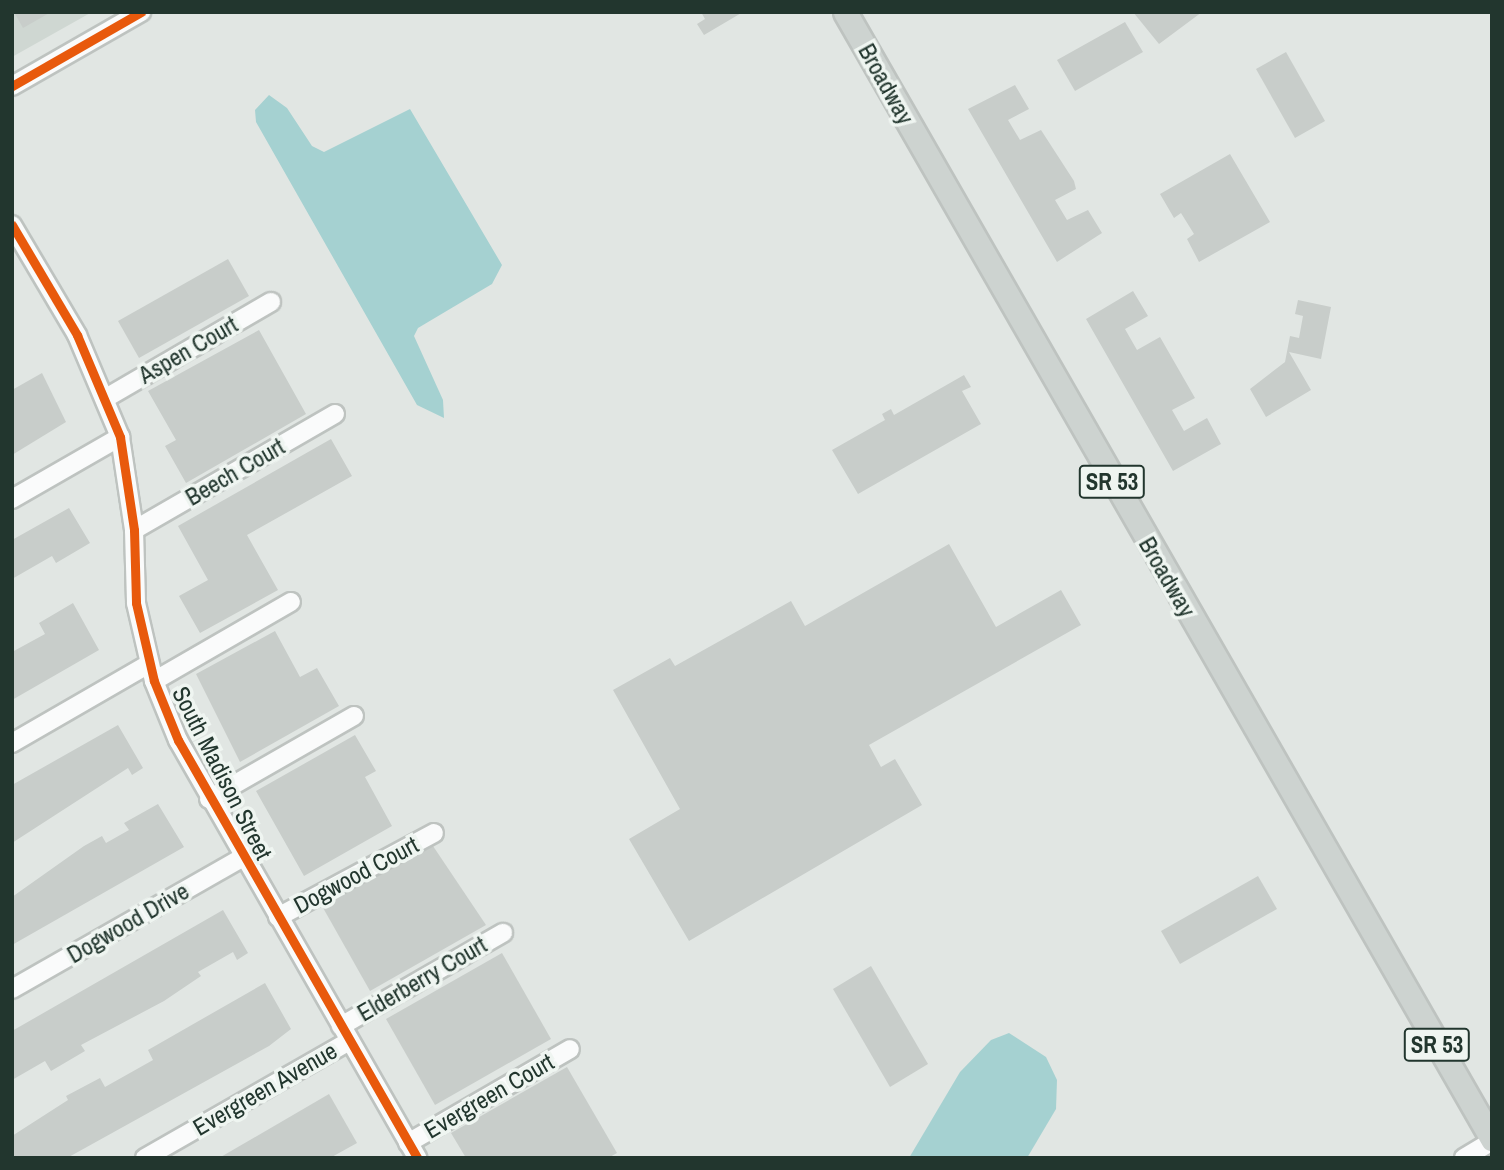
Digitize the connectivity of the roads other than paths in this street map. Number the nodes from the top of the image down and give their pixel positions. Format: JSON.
{"nodes":[{"id":1,"x":141,"y":12,"type":"edge"},
{"id":2,"x":845,"y":12,"type":"edge"},
{"id":3,"x":12,"y":86,"type":"edge"},
{"id":4,"x":12,"y":225,"type":"edge"},
{"id":5,"x":18,"y":249,"type":"edge"},
{"id":6,"x":271,"y":302,"type":"dead end"},
{"id":7,"x":106,"y":398,"type":"junction"},
{"id":8,"x":335,"y":414,"type":"dead end"},
{"id":9,"x":120,"y":437,"type":"junction"},
{"id":10,"x":12,"y":499,"type":"edge"},
{"id":11,"x":134,"y":530,"type":"junction"},
{"id":12,"x":291,"y":602,"type":"dead end"},
{"id":13,"x":152,"y":673,"type":"junction"},
{"id":14,"x":354,"y":716,"type":"dead end"},
{"id":15,"x":12,"y":743,"type":"edge"},
{"id":16,"x":209,"y":799,"type":"junction"},
{"id":17,"x":435,"y":833,"type":"dead end"},
{"id":18,"x":243,"y":857,"type":"junction"},
{"id":19,"x":278,"y":917,"type":"junction"},
{"id":20,"x":503,"y":933,"type":"dead end"},
{"id":21,"x":12,"y":989,"type":"edge"},
{"id":22,"x":345,"y":1033,"type":"junction"},
{"id":23,"x":570,"y":1049,"type":"dead end"},
{"id":24,"x":1492,"y":1140,"type":"edge"},
{"id":25,"x":413,"y":1150,"type":"edge"},
{"id":26,"x":145,"y":1158,"type":"edge"},
{"id":27,"x":1464,"y":1158,"type":"edge"}],
"edges":[{"from":1,"to":3,"type":"street"},
{"from":2,"to":24,"type":"main road","name":"Broadway","number":"SR 53"},
{"from":4,"to":5,"type":"street","name":"South Madison Street"},
{"from":5,"to":7,"type":"street","name":"South Madison Street"},
{"from":6,"to":7,"type":"street","name":"Aspen Court"},
{"from":7,"to":9,"type":"street","name":"South Madison Street"},
{"from":8,"to":11,"type":"street","name":"Beech Court"},
{"from":9,"to":10,"type":"street"},
{"from":9,"to":11,"type":"street","name":"South Madison Street"},
{"from":11,"to":13,"type":"street","name":"South Madison Street"},
{"from":12,"to":13,"type":"street"},
{"from":13,"to":15,"type":"street"},
{"from":13,"to":16,"type":"street","name":"South Madison Street"},
{"from":14,"to":16,"type":"street"},
{"from":16,"to":18,"type":"street","name":"South Madison Street"},
{"from":17,"to":19,"type":"street","name":"Dogwood Court"},
{"from":18,"to":19,"type":"street","name":"South Madison Street"},
{"from":18,"to":21,"type":"street","name":"Dogwood Drive"},
{"from":19,"to":22,"type":"street","name":"South Madison Street"},
{"from":20,"to":22,"type":"street","name":"Elderberry Court"},
{"from":22,"to":25,"type":"street","name":"South Madison Street"},
{"from":22,"to":26,"type":"street","name":"Evergreen Avenue"},
{"from":23,"to":25,"type":"street","name":"Evergreen Court"},
{"from":24,"to":27,"type":"street"}]}
